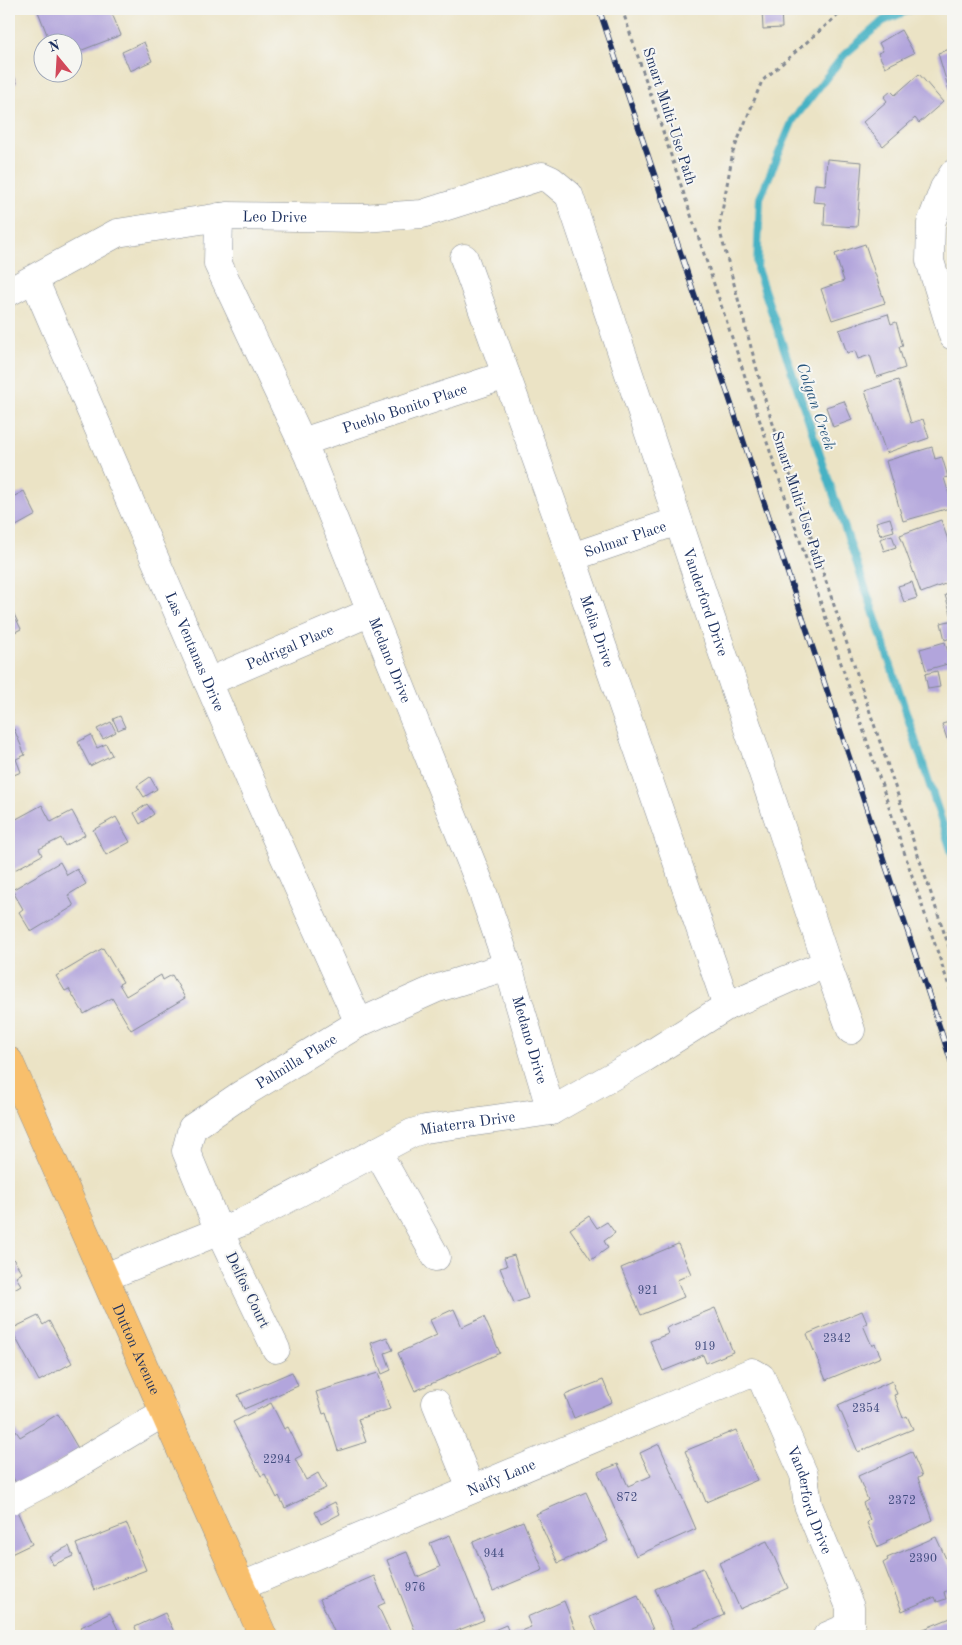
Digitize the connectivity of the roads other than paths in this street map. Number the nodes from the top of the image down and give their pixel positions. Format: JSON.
{"nodes":[{"id":1,"x":551,"y":180,"type":"joint"},
{"id":2,"x":949,"y":181,"type":"edge"},
{"id":3,"x":219,"y":217,"type":"junction"},
{"id":4,"x":464,"y":258,"type":"dead end"},
{"id":5,"x":34,"y":279,"type":"junction"},
{"id":6,"x":9,"y":292,"type":"edge"},
{"id":7,"x":953,"y":336,"type":"edge"},
{"id":8,"x":506,"y":375,"type":"junction"},
{"id":9,"x":302,"y":442,"type":"junction"},
{"id":10,"x":678,"y":521,"type":"junction"},
{"id":11,"x":572,"y":557,"type":"junction"},
{"id":12,"x":371,"y":612,"type":"junction"},
{"id":13,"x":208,"y":682,"type":"junction"},
{"id":14,"x":827,"y":964,"type":"junction"},
{"id":15,"x":508,"y":966,"type":"junction"},
{"id":16,"x":727,"y":1006,"type":"junction"},
{"id":17,"x":359,"y":1023,"type":"junction"},
{"id":18,"x":851,"y":1030,"type":"dead end"},
{"id":19,"x":9,"y":1061,"type":"edge"},
{"id":20,"x":551,"y":1111,"type":"junction"},
{"id":21,"x":377,"y":1151,"type":"junction"},
{"id":22,"x":219,"y":1231,"type":"junction"},
{"id":23,"x":436,"y":1257,"type":"dead end"},
{"id":24,"x":105,"y":1277,"type":"junction"},
{"id":25,"x":276,"y":1349,"type":"dead end"},
{"id":26,"x":761,"y":1376,"type":"joint"},
{"id":27,"x":436,"y":1404,"type":"dead end"},
{"id":28,"x":165,"y":1412,"type":"junction"},
{"id":29,"x":471,"y":1489,"type":"junction"},
{"id":30,"x":9,"y":1501,"type":"edge"},
{"id":31,"x":242,"y":1586,"type":"junction"},
{"id":32,"x":839,"y":1631,"type":"edge"},
{"id":33,"x":264,"y":1636,"type":"edge"}],
"edges":[{"from":1,"to":3,"type":"street","name":"Leo Drive"},
{"from":1,"to":10,"type":"street","name":"Vanderford Drive"},
{"from":2,"to":7,"type":"street"},
{"from":3,"to":5,"type":"street","name":"Leo Drive"},
{"from":3,"to":9,"type":"street","name":"Medano Drive"},
{"from":4,"to":8,"type":"street","name":"Melia Drive"},
{"from":5,"to":6,"type":"street","name":"Leo Drive"},
{"from":5,"to":13,"type":"street","name":"Las Ventanas Drive"},
{"from":8,"to":9,"type":"street","name":"Pueblo Bonito Place"},
{"from":8,"to":11,"type":"street","name":"Melia Drive"},
{"from":9,"to":12,"type":"street","name":"Medano Drive"},
{"from":10,"to":11,"type":"street","name":"Solmar Place"},
{"from":10,"to":14,"type":"street","name":"Vanderford Drive"},
{"from":11,"to":16,"type":"street","name":"Melia Drive"},
{"from":12,"to":13,"type":"street","name":"Pedrigal Place"},
{"from":12,"to":15,"type":"street","name":"Medano Drive"},
{"from":13,"to":17,"type":"street","name":"Las Ventanas Drive"},
{"from":14,"to":16,"type":"street","name":"Miaterra Drive"},
{"from":14,"to":18,"type":"street","name":"Vanderford Drive"},
{"from":15,"to":17,"type":"street","name":"Palmilla Place"},
{"from":15,"to":20,"type":"street","name":"Medano Drive"},
{"from":16,"to":20,"type":"street","name":"Miaterra Drive"},
{"from":17,"to":22,"type":"street","name":"Palmilla Place"},
{"from":19,"to":24,"type":"main road","name":"Dutton Avenue"},
{"from":20,"to":21,"type":"street","name":"Miaterra Drive"},
{"from":21,"to":22,"type":"street","name":"Miaterra Drive"},
{"from":21,"to":23,"type":"street"},
{"from":22,"to":24,"type":"street","name":"Miaterra Drive"},
{"from":22,"to":25,"type":"street","name":"Delfos Court"},
{"from":24,"to":28,"type":"main road","name":"Dutton Avenue"},
{"from":26,"to":29,"type":"street","name":"Naify Lane"},
{"from":26,"to":32,"type":"street","name":"Vanderford Drive"},
{"from":27,"to":29,"type":"street"},
{"from":28,"to":30,"type":"street"},
{"from":28,"to":31,"type":"main road","name":"Dutton Avenue"},
{"from":29,"to":31,"type":"street","name":"Naify Lane"},
{"from":31,"to":33,"type":"main road","name":"Dutton Avenue"}]}
